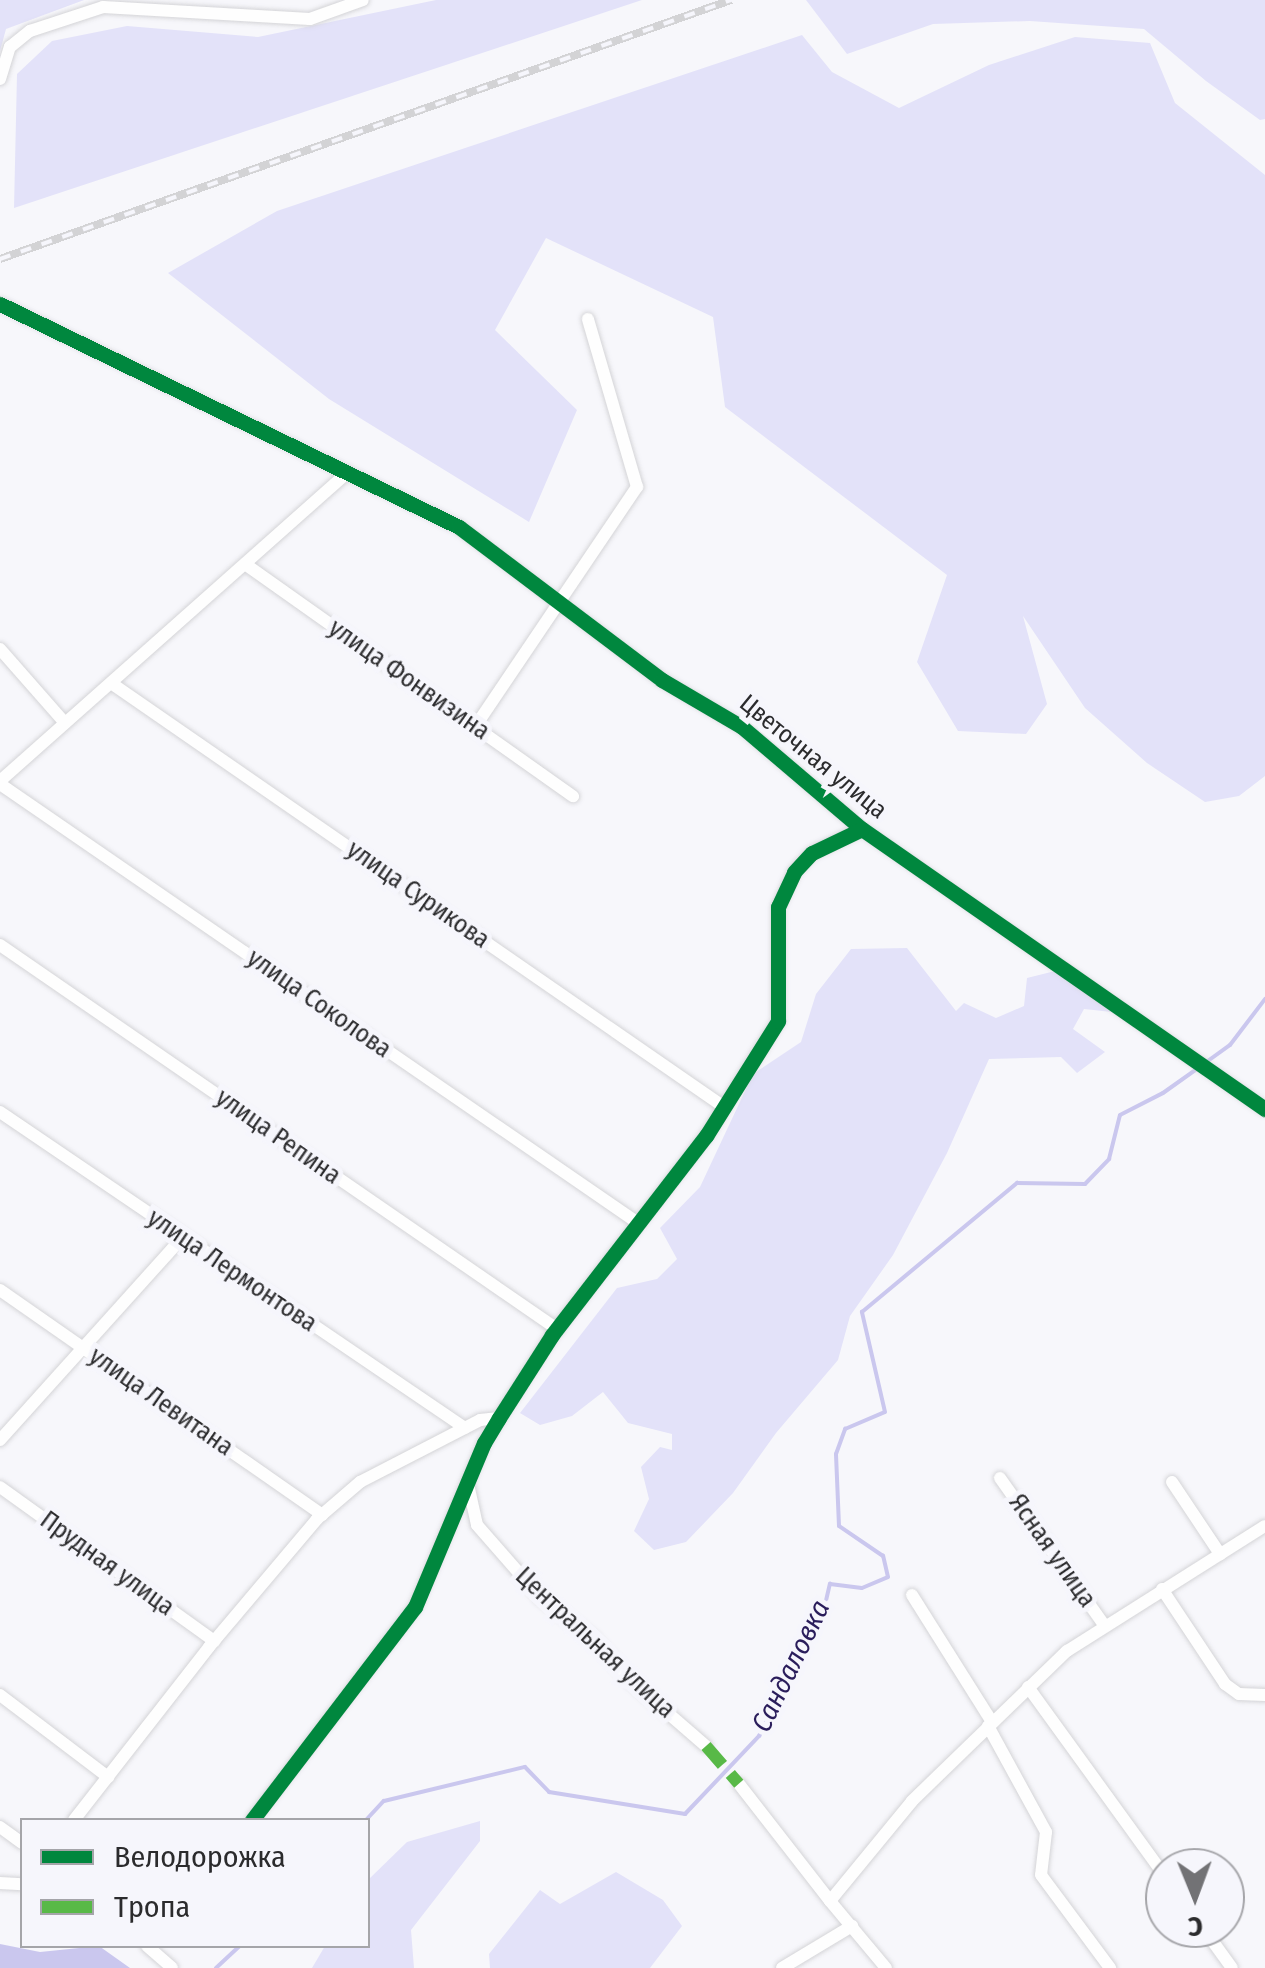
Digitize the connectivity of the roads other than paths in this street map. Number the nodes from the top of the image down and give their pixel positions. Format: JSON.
{"nodes":[{"id":1,"x":363,"y":0,"type":"edge"},
{"id":2,"x":0,"y":79,"type":"edge"},
{"id":3,"x":0,"y":304,"type":"edge"},
{"id":4,"x":588,"y":319,"type":"dead end"},
{"id":5,"x":348,"y":472,"type":"junction"},
{"id":6,"x":245,"y":564,"type":"junction"},
{"id":7,"x":560,"y":603,"type":"junction"},
{"id":8,"x":0,"y":649,"type":"edge"},
{"id":9,"x":111,"y":682,"type":"junction"},
{"id":10,"x":65,"y":724,"type":"junction"},
{"id":11,"x":475,"y":727,"type":"junction"},
{"id":12,"x":0,"y":783,"type":"edge"},
{"id":13,"x":573,"y":796,"type":"dead end"},
{"id":14,"x":862,"y":830,"type":"junction"},
{"id":15,"x":0,"y":945,"type":"edge"},
{"id":16,"x":724,"y":1107,"type":"junction"},
{"id":17,"x":1265,"y":1109,"type":"edge"},
{"id":18,"x":0,"y":1112,"type":"edge"},
{"id":19,"x":638,"y":1223,"type":"junction"},
{"id":20,"x":183,"y":1237,"type":"junction"},
{"id":21,"x":0,"y":1290,"type":"edge"},
{"id":22,"x":557,"y":1329,"type":"junction"},
{"id":23,"x":83,"y":1348,"type":"junction"},
{"id":24,"x":500,"y":1418,"type":"junction"},
{"id":25,"x":465,"y":1428,"type":"junction"},
{"id":26,"x":2,"y":1434,"type":"edge"},
{"id":27,"x":1000,"y":1478,"type":"dead end"},
{"id":28,"x":468,"y":1482,"type":"junction"},
{"id":29,"x":1172,"y":1482,"type":"dead end"},
{"id":30,"x":0,"y":1486,"type":"edge"},
{"id":31,"x":322,"y":1515,"type":"junction"},
{"id":32,"x":1265,"y":1526,"type":"edge"},
{"id":33,"x":1220,"y":1554,"type":"junction"},
{"id":34,"x":1162,"y":1589,"type":"junction"},
{"id":35,"x":912,"y":1594,"type":"dead end"},
{"id":36,"x":1104,"y":1625,"type":"junction"},
{"id":37,"x":214,"y":1641,"type":"junction"},
{"id":38,"x":1028,"y":1687,"type":"junction"},
{"id":39,"x":0,"y":1695,"type":"edge"},
{"id":40,"x":1265,"y":1695,"type":"edge"},
{"id":41,"x":990,"y":1724,"type":"junction"},
{"id":42,"x":706,"y":1746,"type":"dead end"},
{"id":43,"x":108,"y":1777,"type":"junction"},
{"id":44,"x":739,"y":1784,"type":"dead end"},
{"id":45,"x":76,"y":1818,"type":"edge"},
{"id":46,"x":255,"y":1818,"type":"edge"},
{"id":47,"x":1145,"y":1848,"type":"edge"},
{"id":48,"x":830,"y":1901,"type":"junction"},
{"id":49,"x":852,"y":1926,"type":"junction"},
{"id":50,"x":149,"y":1948,"type":"edge"},
{"id":51,"x":172,"y":1968,"type":"edge"},
{"id":52,"x":782,"y":1968,"type":"edge"},
{"id":53,"x":886,"y":1968,"type":"edge"},
{"id":54,"x":1110,"y":1968,"type":"edge"}],
"edges":[{"from":1,"to":2,"type":"street"},
{"from":3,"to":5,"type":"street","name":"Цветочная улица"},
{"from":4,"to":7,"type":"street"},
{"from":5,"to":6,"type":"street"},
{"from":5,"to":7,"type":"street","name":"Цветочная улица"},
{"from":6,"to":9,"type":"street"},
{"from":6,"to":11,"type":"street","name":"улица Фонвизина"},
{"from":7,"to":11,"type":"street"},
{"from":7,"to":14,"type":"street","name":"Цветочная улица"},
{"from":8,"to":10,"type":"street"},
{"from":9,"to":10,"type":"street"},
{"from":9,"to":16,"type":"street","name":"улица Сурикова"},
{"from":10,"to":12,"type":"street"},
{"from":11,"to":13,"type":"street","name":"улица Фонвизина"},
{"from":12,"to":19,"type":"street","name":"улица Соколова"},
{"from":14,"to":16,"type":"street"},
{"from":14,"to":17,"type":"street","name":"Цветочная улица"},
{"from":15,"to":22,"type":"street","name":"улица Репина"},
{"from":16,"to":19,"type":"street"},
{"from":18,"to":20,"type":"street","name":"улица Лермонтова"},
{"from":19,"to":22,"type":"street"},
{"from":20,"to":23,"type":"street"},
{"from":20,"to":25,"type":"street","name":"улица Лермонтова"},
{"from":21,"to":23,"type":"street","name":"улица Левитана"},
{"from":22,"to":24,"type":"street"},
{"from":23,"to":26,"type":"street"},
{"from":23,"to":31,"type":"street","name":"улица Левитана"},
{"from":24,"to":25,"type":"street"},
{"from":24,"to":28,"type":"street"},
{"from":25,"to":31,"type":"street"},
{"from":27,"to":36,"type":"street","name":"Ясная улица"},
{"from":28,"to":42,"type":"street","name":"Центральная улица"},
{"from":28,"to":46,"type":"street"},
{"from":29,"to":33,"type":"street"},
{"from":30,"to":37,"type":"street","name":"Прудная улица"},
{"from":31,"to":37,"type":"street"},
{"from":32,"to":33,"type":"street"},
{"from":33,"to":34,"type":"street"},
{"from":34,"to":36,"type":"street"},
{"from":34,"to":40,"type":"street"},
{"from":35,"to":41,"type":"street"},
{"from":36,"to":38,"type":"street"},
{"from":37,"to":43,"type":"street"},
{"from":38,"to":41,"type":"street"},
{"from":38,"to":47,"type":"street"},
{"from":39,"to":43,"type":"street"},
{"from":41,"to":48,"type":"street"},
{"from":41,"to":54,"type":"street"},
{"from":43,"to":45,"type":"street"},
{"from":44,"to":48,"type":"street"},
{"from":48,"to":49,"type":"street"},
{"from":49,"to":52,"type":"street"},
{"from":49,"to":53,"type":"street"},
{"from":50,"to":51,"type":"street"}]}
